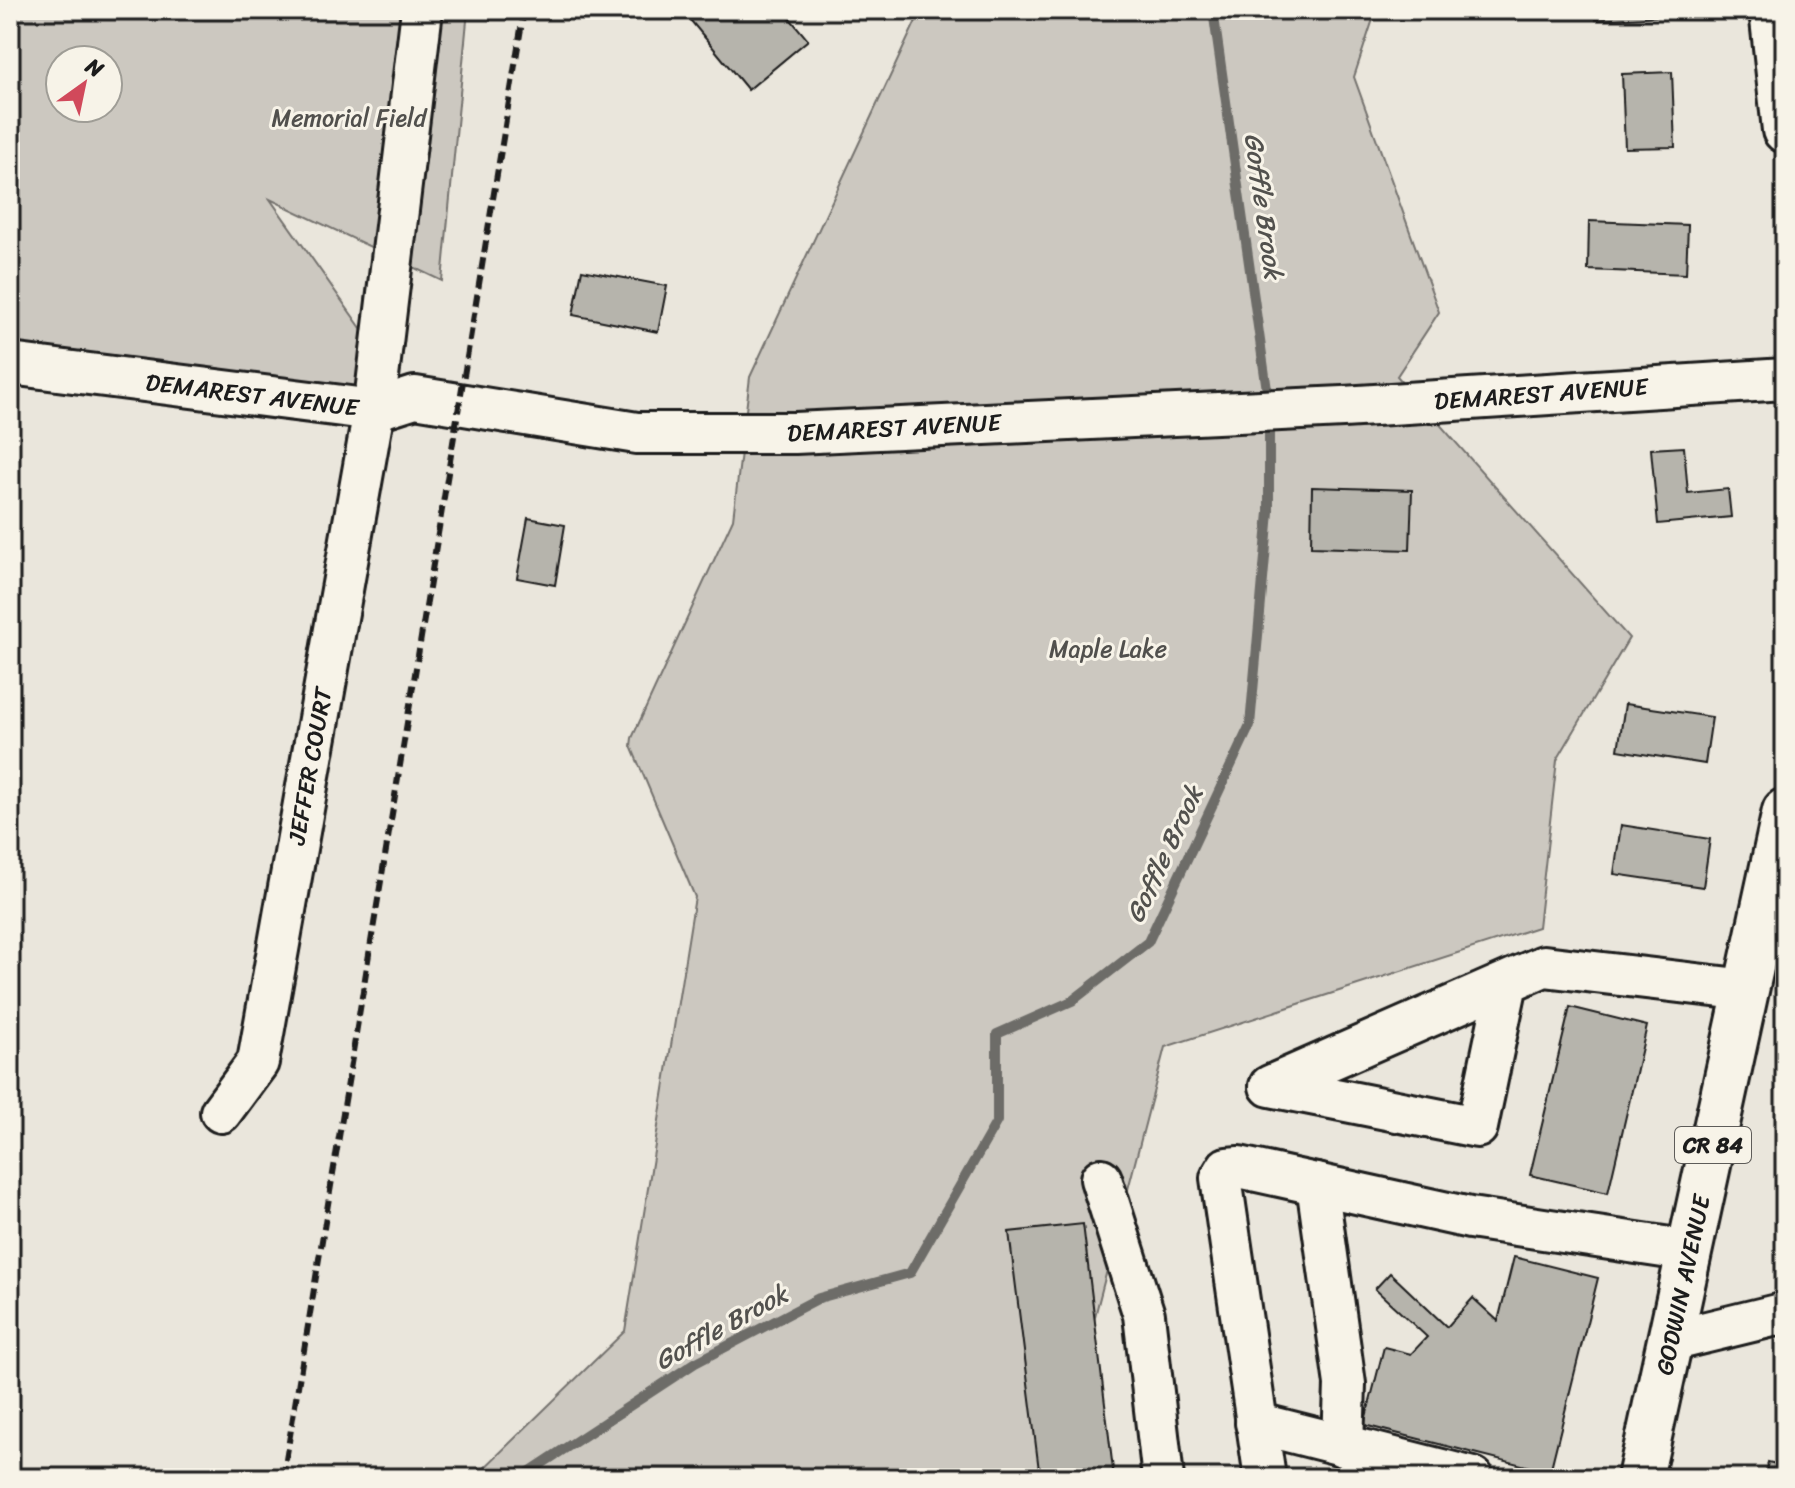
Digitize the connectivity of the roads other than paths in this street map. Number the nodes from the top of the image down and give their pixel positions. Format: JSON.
{"nodes":[{"id":1,"x":422,"y":10,"type":"edge"},
{"id":2,"x":1772,"y":10,"type":"edge"},
{"id":3,"x":1785,"y":130,"type":"edge"},
{"id":4,"x":10,"y":364,"type":"edge"},
{"id":5,"x":1785,"y":379,"type":"edge"},
{"id":6,"x":374,"y":410,"type":"junction"},
{"id":7,"x":1785,"y":811,"type":"edge"},
{"id":8,"x":1507,"y":983,"type":"junction"},
{"id":9,"x":1747,"y":990,"type":"junction"},
{"id":10,"x":221,"y":1112,"type":"dead end"},
{"id":11,"x":1101,"y":1179,"type":"dead end"},
{"id":12,"x":1317,"y":1184,"type":"junction"},
{"id":13,"x":1690,"y":1251,"type":"junction"},
{"id":14,"x":1785,"y":1313,"type":"edge"},
{"id":15,"x":1670,"y":1341,"type":"junction"},
{"id":16,"x":1256,"y":1423,"type":"junction"},
{"id":17,"x":1343,"y":1446,"type":"junction"},
{"id":18,"x":1163,"y":1478,"type":"edge"},
{"id":19,"x":1265,"y":1478,"type":"edge"},
{"id":20,"x":1473,"y":1478,"type":"edge"},
{"id":21,"x":1640,"y":1478,"type":"edge"}],
"edges":[{"from":1,"to":6,"type":"street","name":"JEFFER COURT"},
{"from":2,"to":3,"type":"main road"},
{"from":4,"to":6,"type":"street","name":"DEMAREST AVENUE"},
{"from":5,"to":6,"type":"street","name":"DEMAREST AVENUE"},
{"from":6,"to":10,"type":"street","name":"JEFFER COURT"},
{"from":7,"to":9,"type":"main road","name":"GODWIN AVENUE","number":"CR 84"},
{"from":8,"to":8,"type":"street"},
{"from":8,"to":9,"type":"street"},
{"from":9,"to":13,"type":"main road","name":"GODWIN AVENUE","number":"CR 84"},
{"from":11,"to":18,"type":"street"},
{"from":12,"to":13,"type":"street"},
{"from":12,"to":16,"type":"street"},
{"from":12,"to":17,"type":"street"},
{"from":13,"to":15,"type":"main road","name":"GODWIN AVENUE","number":"CR 84"},
{"from":14,"to":15,"type":"street"},
{"from":15,"to":21,"type":"main road","name":"GODWIN AVENUE","number":"CR 84"},
{"from":16,"to":17,"type":"street"},
{"from":16,"to":19,"type":"street"},
{"from":17,"to":20,"type":"street"}]}
